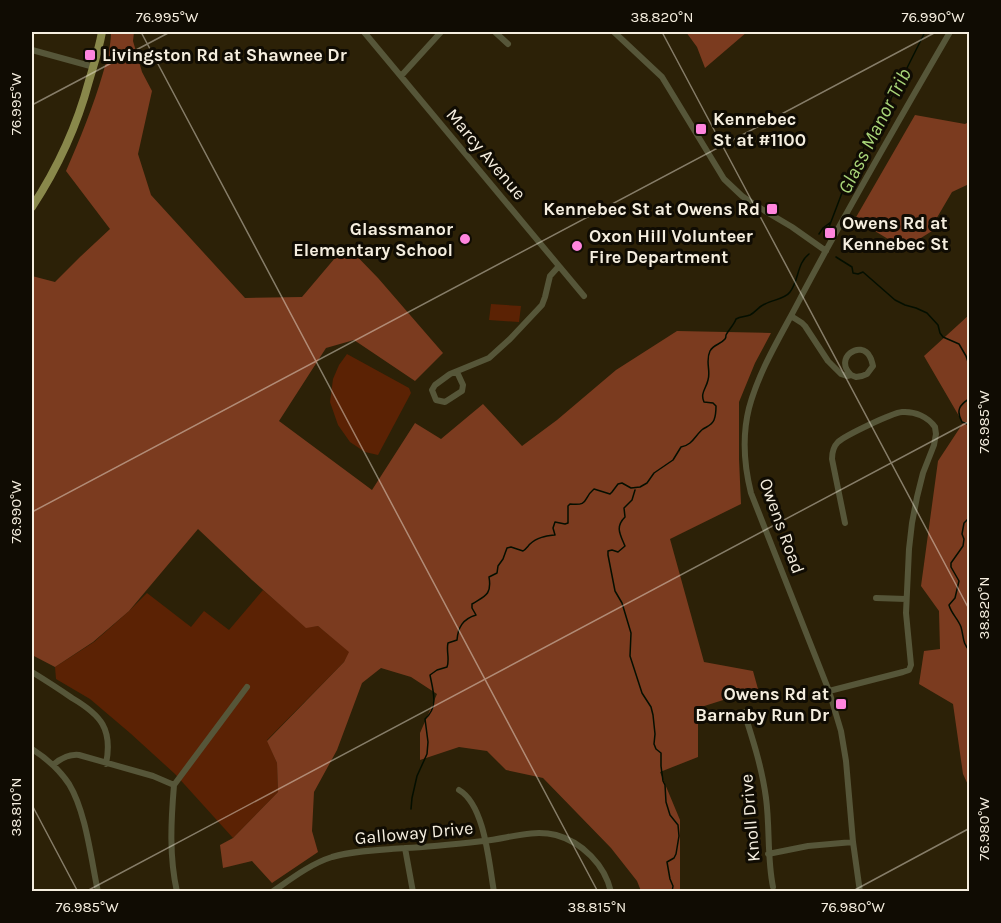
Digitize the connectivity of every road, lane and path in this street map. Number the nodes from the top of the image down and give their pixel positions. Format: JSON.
{"nodes":[{"id":1,"x":102,"y":32,"type":"edge"},
{"id":2,"x":364,"y":32,"type":"edge"},
{"id":3,"x":441,"y":32,"type":"edge"},
{"id":4,"x":495,"y":32,"type":"edge"},
{"id":5,"x":615,"y":32,"type":"edge"},
{"id":6,"x":950,"y":32,"type":"edge"},
{"id":7,"x":508,"y":44,"type":"dead end"},
{"id":8,"x":32,"y":50,"type":"edge"},
{"id":9,"x":94,"y":67,"type":"junction"},
{"id":10,"x":401,"y":76,"type":"junction"},
{"id":11,"x":32,"y":207,"type":"edge"},
{"id":12,"x":826,"y":250,"type":"junction"},
{"id":13,"x":559,"y":266,"type":"junction"},
{"id":14,"x":584,"y":296,"type":"dead end"},
{"id":15,"x":791,"y":316,"type":"junction"},
{"id":16,"x":457,"y":372,"type":"junction"},
{"id":17,"x":851,"y":375,"type":"junction"},
{"id":18,"x":845,"y":523,"type":"dead end"},
{"id":19,"x":876,"y":598,"type":"dead end"},
{"id":20,"x":906,"y":599,"type":"junction"},
{"id":21,"x":32,"y":672,"type":"edge"},
{"id":22,"x":247,"y":687,"type":"dead end"},
{"id":23,"x":829,"y":691,"type":"junction"},
{"id":24,"x":744,"y":712,"type":"dead end"},
{"id":25,"x":32,"y":749,"type":"edge"},
{"id":26,"x":106,"y":764,"type":"junction"},
{"id":27,"x":53,"y":765,"type":"junction"},
{"id":28,"x":174,"y":785,"type":"junction"},
{"id":29,"x":459,"y":790,"type":"dead end"},
{"id":30,"x":485,"y":841,"type":"junction"},
{"id":31,"x":853,"y":842,"type":"junction"},
{"id":32,"x":405,"y":848,"type":"junction"},
{"id":33,"x":768,"y":854,"type":"junction"},
{"id":34,"x":773,"y":887,"type":"dead end"},
{"id":35,"x":98,"y":891,"type":"edge"},
{"id":36,"x":177,"y":891,"type":"edge"},
{"id":37,"x":272,"y":891,"type":"edge"},
{"id":38,"x":413,"y":891,"type":"edge"},
{"id":39,"x":494,"y":891,"type":"edge"},
{"id":40,"x":611,"y":891,"type":"edge"},
{"id":41,"x":860,"y":891,"type":"edge"}],
"edges":[{"from":1,"to":9,"type":"main road"},
{"from":2,"to":10,"type":"street","name":"Marcy Avenue"},
{"from":3,"to":10,"type":"street"},
{"from":4,"to":7,"type":"street"},
{"from":5,"to":12,"type":"street"},
{"from":6,"to":12,"type":"street","name":"Owens Road"},
{"from":8,"to":9,"type":"street"},
{"from":9,"to":11,"type":"main road"},
{"from":10,"to":13,"type":"street","name":"Marcy Avenue"},
{"from":12,"to":15,"type":"street","name":"Owens Road"},
{"from":13,"to":14,"type":"street","name":"Marcy Avenue"},
{"from":13,"to":16,"type":"street"},
{"from":15,"to":17,"type":"street"},
{"from":15,"to":23,"type":"street","name":"Owens Road"},
{"from":16,"to":16,"type":"street"},
{"from":17,"to":17,"type":"street"},
{"from":18,"to":20,"type":"street"},
{"from":19,"to":20,"type":"street"},
{"from":20,"to":23,"type":"street"},
{"from":21,"to":26,"type":"street"},
{"from":22,"to":28,"type":"street"},
{"from":23,"to":31,"type":"street","name":"Owens Road"},
{"from":24,"to":33,"type":"street","name":"Knoll Drive"},
{"from":25,"to":27,"type":"street"},
{"from":26,"to":27,"type":"street"},
{"from":26,"to":28,"type":"street"},
{"from":27,"to":35,"type":"street"},
{"from":28,"to":36,"type":"street"},
{"from":29,"to":30,"type":"street"},
{"from":30,"to":32,"type":"street","name":"Galloway Drive"},
{"from":30,"to":39,"type":"street"},
{"from":30,"to":40,"type":"street","name":"Galloway Drive"},
{"from":31,"to":33,"type":"street"},
{"from":31,"to":41,"type":"street","name":"Owens Road"},
{"from":32,"to":37,"type":"street","name":"Galloway Drive"},
{"from":32,"to":38,"type":"street"},
{"from":33,"to":34,"type":"street","name":"Knoll Drive"}]}
